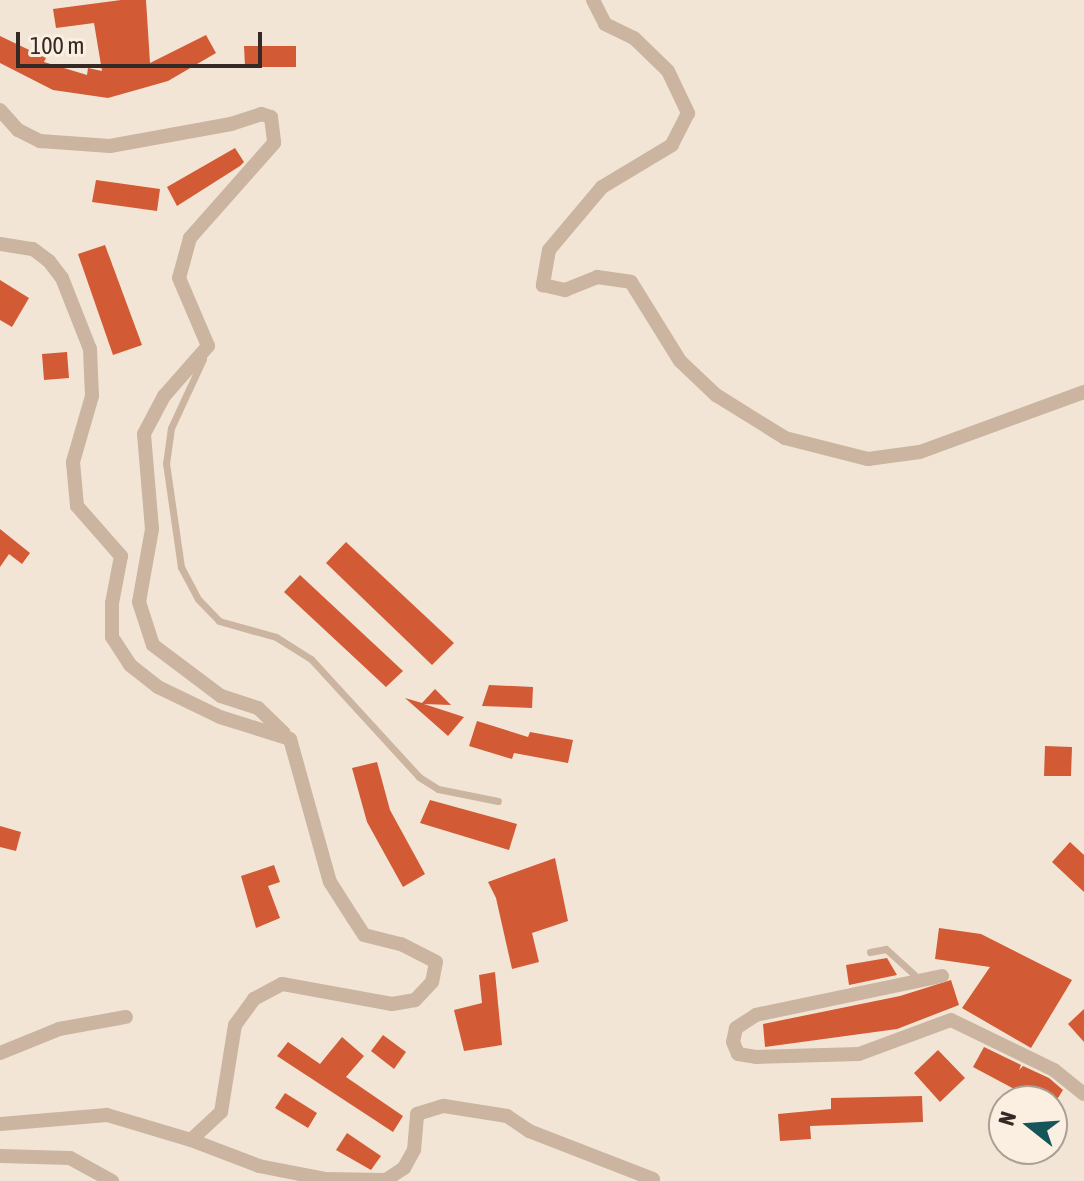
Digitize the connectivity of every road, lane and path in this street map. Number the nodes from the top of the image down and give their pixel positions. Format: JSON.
{"nodes":[{"id":1,"x":593,"y":0,"type":"edge"},
{"id":2,"x":0,"y":110,"type":"edge"},
{"id":3,"x":0,"y":244,"type":"edge"},
{"id":4,"x":208,"y":346,"type":"junction"},
{"id":5,"x":1084,"y":392,"type":"edge"},
{"id":6,"x":290,"y":739,"type":"junction"},
{"id":7,"x":498,"y":801,"type":"dead end"},
{"id":8,"x":870,"y":952,"type":"dead end"},
{"id":9,"x":942,"y":976,"type":"dead end"},
{"id":10,"x":919,"y":979,"type":"junction"},
{"id":11,"x":126,"y":1017,"type":"dead end"},
{"id":12,"x":0,"y":1053,"type":"edge"},
{"id":13,"x":1084,"y":1094,"type":"edge"},
{"id":14,"x":0,"y":1124,"type":"edge"},
{"id":15,"x":191,"y":1140,"type":"junction"},
{"id":16,"x":0,"y":1156,"type":"edge"},
{"id":17,"x":658,"y":1180,"type":"edge"},
{"id":18,"x":112,"y":1181,"type":"edge"}],
"edges":[{"from":1,"to":5,"type":"street"},
{"from":2,"to":4,"type":"street"},
{"from":3,"to":6,"type":"street"},
{"from":4,"to":6,"type":"street"},
{"from":4,"to":7,"type":"lane"},
{"from":6,"to":15,"type":"street"},
{"from":8,"to":10,"type":"lane"},
{"from":9,"to":10,"type":"street"},
{"from":10,"to":13,"type":"street"},
{"from":11,"to":12,"type":"street"},
{"from":14,"to":15,"type":"street"},
{"from":15,"to":17,"type":"street"},
{"from":16,"to":18,"type":"street"}]}
